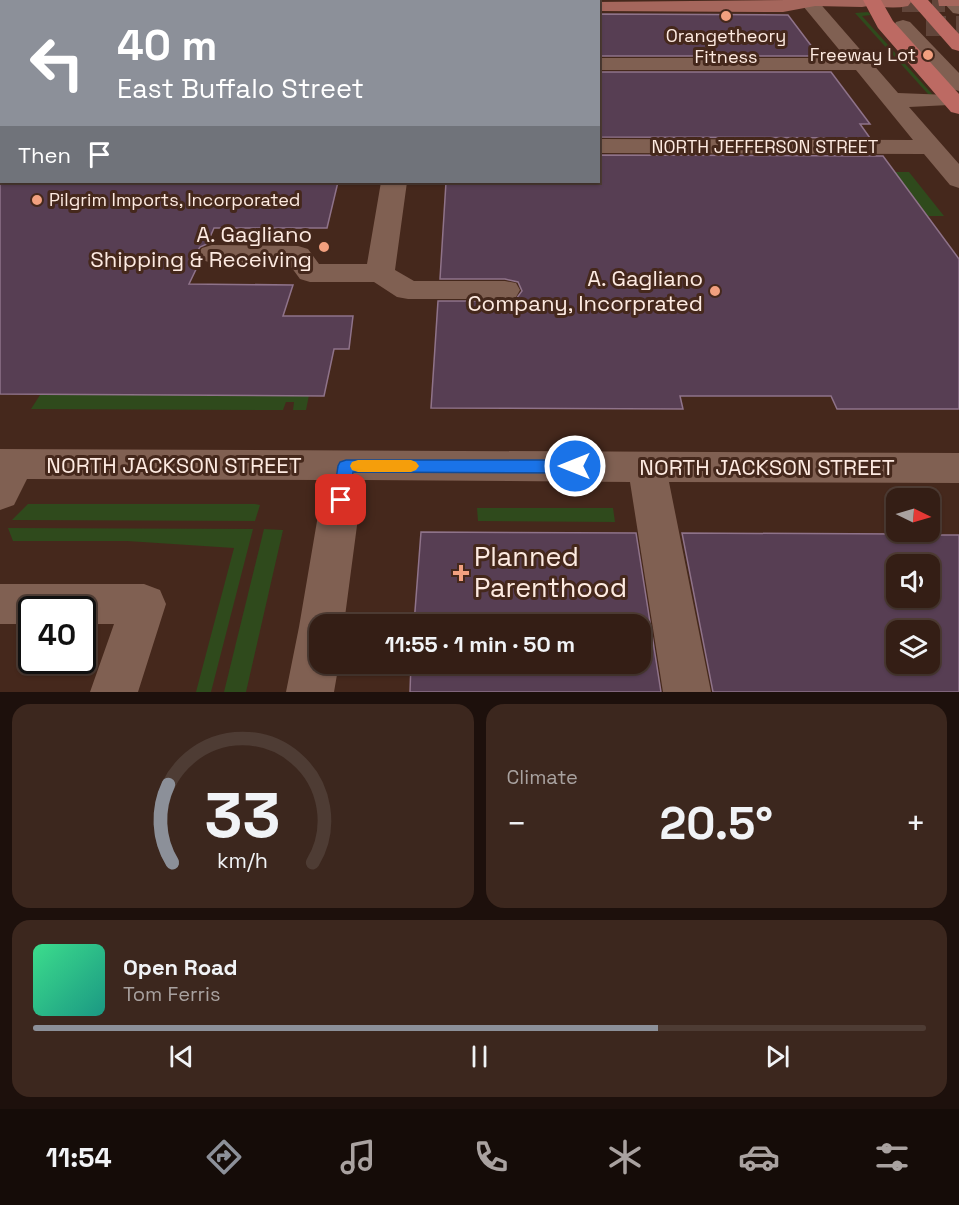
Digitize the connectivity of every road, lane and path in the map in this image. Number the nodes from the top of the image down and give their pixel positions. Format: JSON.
{"nodes":[{"id":1,"x":804,"y":1,"type":"edge"},
{"id":2,"x":873,"y":1,"type":"edge"},
{"id":3,"x":910,"y":1,"type":"edge"},
{"id":4,"x":600,"y":6,"type":"edge"},
{"id":5,"x":926,"y":26,"type":"tunnel mouth"},
{"id":6,"x":959,"y":45,"type":"edge"},
{"id":7,"x":600,"y":64,"type":"edge"},
{"id":8,"x":862,"y":64,"type":"junction"},
{"id":9,"x":959,"y":85,"type":"edge"},
{"id":10,"x":892,"y":100,"type":"junction"},
{"id":11,"x":950,"y":104,"type":"edge"},
{"id":12,"x":600,"y":146,"type":"edge"},
{"id":13,"x":931,"y":147,"type":"junction"},
{"id":14,"x":959,"y":180,"type":"edge"},
{"id":15,"x":394,"y":183,"type":"edge"},
{"id":16,"x":212,"y":254,"type":"dead end"},
{"id":17,"x":380,"y":273,"type":"junction"},
{"id":18,"x":505,"y":290,"type":"dead end"},
{"id":19,"x":346,"y":466,"type":"junction"},
{"id":20,"x":647,"y":467,"type":"junction"},
{"id":21,"x":959,"y":468,"type":"edge"},
{"id":22,"x":5,"y":474,"type":"edge"},
{"id":23,"x":0,"y":604,"type":"edge"},
{"id":24,"x":323,"y":614,"type":"edge"},
{"id":25,"x":313,"y":674,"type":"edge"},
{"id":26,"x":114,"y":692,"type":"edge"},
{"id":27,"x":310,"y":692,"type":"edge"},
{"id":28,"x":687,"y":692,"type":"edge"}],
"edges":[{"from":1,"to":2,"type":"main road"},
{"from":1,"to":4,"type":"main road"},
{"from":1,"to":8,"type":"street"},
{"from":2,"to":3,"type":"main road"},
{"from":2,"to":11,"type":"highway"},
{"from":3,"to":6,"type":"highway"},
{"from":5,"to":9,"type":"street"},
{"from":7,"to":8,"type":"street"},
{"from":8,"to":10,"type":"street"},
{"from":10,"to":11,"type":"street"},
{"from":10,"to":13,"type":"street"},
{"from":12,"to":13,"type":"street","name":"NORTH JEFFERSON STREET"},
{"from":13,"to":14,"type":"street"},
{"from":15,"to":17,"type":"street"},
{"from":16,"to":17,"type":"street"},
{"from":17,"to":18,"type":"street"},
{"from":19,"to":20,"type":"street","name":"NORTH JACKSON STREET"},
{"from":19,"to":22,"type":"street","name":"NORTH JACKSON STREET"},
{"from":19,"to":24,"type":"street"},
{"from":20,"to":21,"type":"street","name":"NORTH JACKSON STREET"},
{"from":20,"to":28,"type":"street"},
{"from":23,"to":26,"type":"street"},
{"from":25,"to":27,"type":"street"}]}
